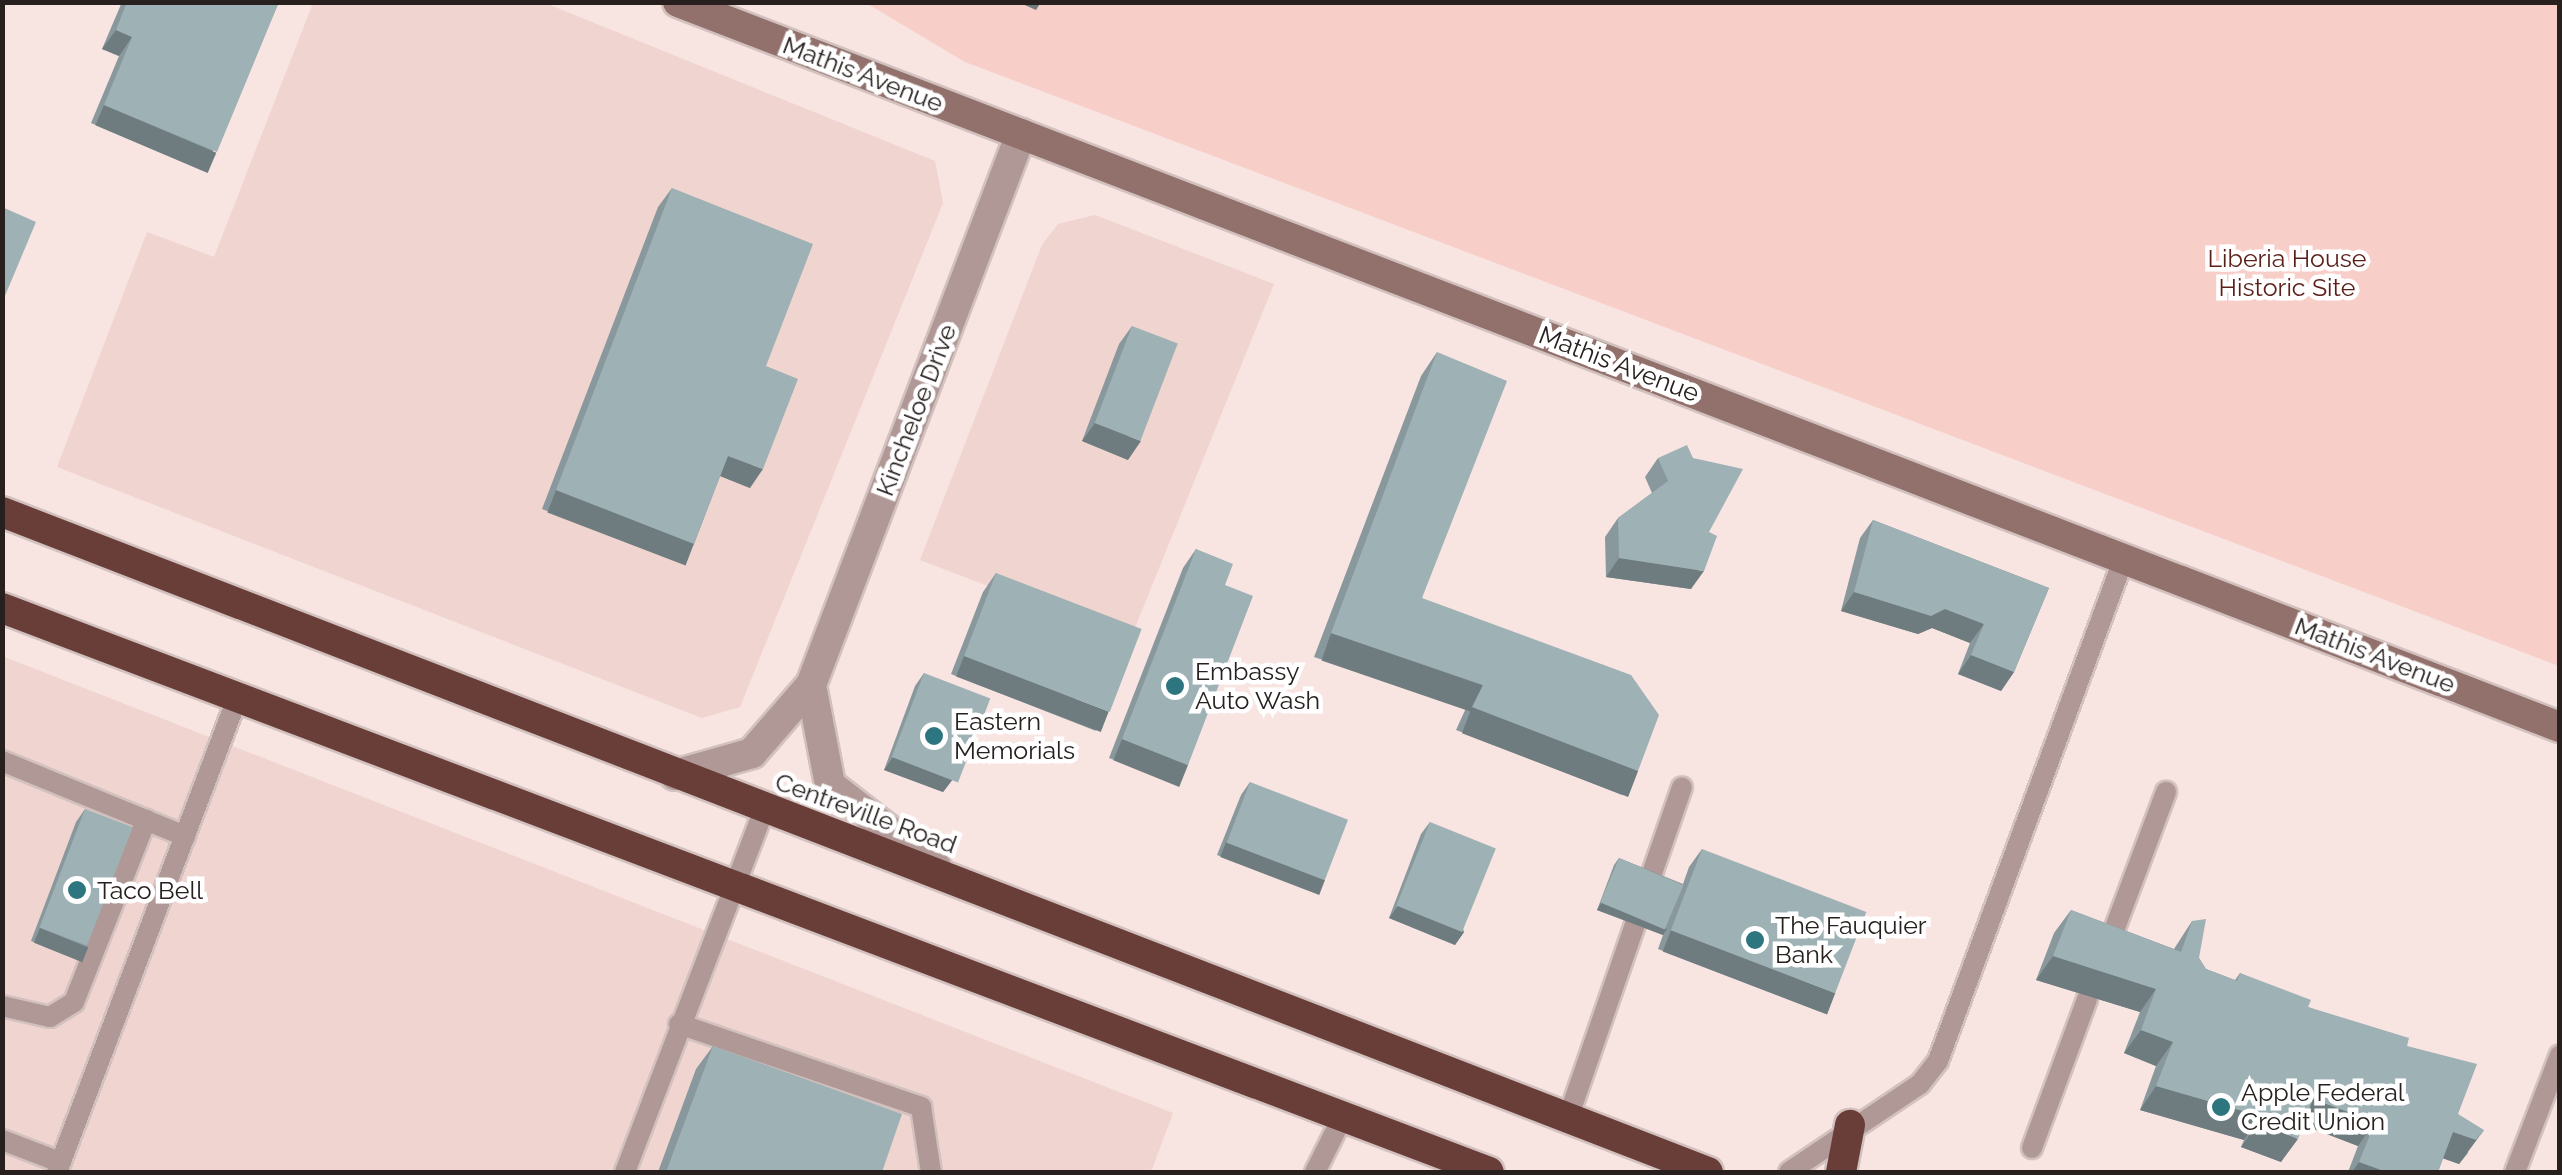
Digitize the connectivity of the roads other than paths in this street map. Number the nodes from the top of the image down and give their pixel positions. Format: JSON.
{"nodes":[{"id":1,"x":678,"y":2,"type":"edge"},
{"id":2,"x":1021,"y":134,"type":"junction"},
{"id":3,"x":2,"y":512,"type":"edge"},
{"id":4,"x":2124,"y":558,"type":"junction"},
{"id":5,"x":2,"y":608,"type":"edge"},
{"id":6,"x":811,"y":685,"type":"junction"},
{"id":7,"x":238,"y":696,"type":"junction"},
{"id":8,"x":2560,"y":727,"type":"edge"},
{"id":9,"x":2,"y":761,"type":"edge"},
{"id":10,"x":674,"y":775,"type":"junction"},
{"id":11,"x":1682,"y":787,"type":"dead end"},
{"id":12,"x":2166,"y":792,"type":"dead end"},
{"id":13,"x":765,"y":808,"type":"junction"},
{"id":14,"x":146,"y":820,"type":"junction"},
{"id":15,"x":185,"y":836,"type":"junction"},
{"id":16,"x":949,"y":876,"type":"junction"},
{"id":17,"x":730,"y":880,"type":"junction"},
{"id":18,"x":1650,"y":880,"type":"edge"},
{"id":19,"x":1635,"y":924,"type":"edge"},
{"id":20,"x":2105,"y":953,"type":"edge"},
{"id":21,"x":2087,"y":999,"type":"edge"},
{"id":22,"x":2,"y":1006,"type":"edge"},
{"id":23,"x":679,"y":1024,"type":"junction"},
{"id":24,"x":2560,"y":1055,"type":"edge"},
{"id":25,"x":1342,"y":1118,"type":"junction"},
{"id":26,"x":1568,"y":1118,"type":"junction"},
{"id":27,"x":1850,"y":1125,"type":"junction"},
{"id":28,"x":2,"y":1140,"type":"edge"},
{"id":29,"x":2032,"y":1148,"type":"dead end"},
{"id":30,"x":58,"y":1167,"type":"edge"},
{"id":31,"x":625,"y":1172,"type":"edge"},
{"id":32,"x":931,"y":1172,"type":"edge"},
{"id":33,"x":1315,"y":1172,"type":"edge"},
{"id":34,"x":1489,"y":1172,"type":"edge"},
{"id":35,"x":1708,"y":1172,"type":"edge"},
{"id":36,"x":1790,"y":1172,"type":"edge"},
{"id":37,"x":1841,"y":1172,"type":"edge"},
{"id":38,"x":2515,"y":1172,"type":"edge"}],
"edges":[{"from":1,"to":2,"type":"street","name":"Mathis Avenue"},
{"from":2,"to":4,"type":"street","name":"Mathis Avenue"},
{"from":2,"to":6,"type":"street","name":"Kincheloe Drive"},
{"from":3,"to":10,"type":"highway","name":"Centreville Road"},
{"from":4,"to":8,"type":"street","name":"Mathis Avenue"},
{"from":4,"to":27,"type":"lane"},
{"from":5,"to":7,"type":"highway"},
{"from":6,"to":10,"type":"street","name":"Kincheloe Drive"},
{"from":6,"to":16,"type":"street"},
{"from":7,"to":15,"type":"lane"},
{"from":7,"to":17,"type":"highway"},
{"from":9,"to":14,"type":"lane"},
{"from":10,"to":13,"type":"highway","name":"Centreville Road"},
{"from":11,"to":18,"type":"lane"},
{"from":12,"to":20,"type":"lane"},
{"from":13,"to":16,"type":"highway","name":"Centreville Road"},
{"from":13,"to":17,"type":"lane"},
{"from":14,"to":15,"type":"lane"},
{"from":14,"to":22,"type":"lane"},
{"from":15,"to":30,"type":"lane"},
{"from":16,"to":26,"type":"highway","name":"Centreville Road"},
{"from":17,"to":23,"type":"lane"},
{"from":17,"to":25,"type":"highway"},
{"from":19,"to":26,"type":"lane"},
{"from":21,"to":29,"type":"lane"},
{"from":23,"to":31,"type":"lane"},
{"from":23,"to":32,"type":"lane"},
{"from":24,"to":38,"type":"lane"},
{"from":25,"to":33,"type":"lane"},
{"from":25,"to":34,"type":"highway"},
{"from":26,"to":35,"type":"highway","name":"Centreville Road"},
{"from":27,"to":36,"type":"lane"},
{"from":27,"to":37,"type":"highway"},
{"from":28,"to":30,"type":"lane"}]}
